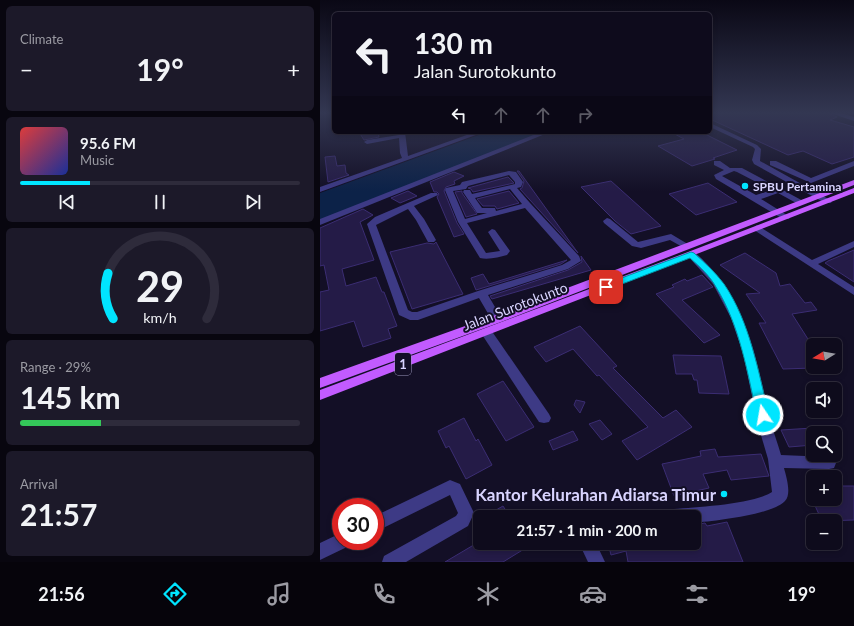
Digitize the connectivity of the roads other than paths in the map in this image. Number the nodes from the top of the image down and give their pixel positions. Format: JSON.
{"nodes":[{"id":1,"x":384,"y":138,"type":"edge"},
{"id":2,"x":402,"y":138,"type":"edge"},
{"id":3,"x":464,"y":138,"type":"edge"},
{"id":4,"x":531,"y":138,"type":"edge"},
{"id":5,"x":738,"y":138,"type":"edge"},
{"id":6,"x":367,"y":142,"type":"dead end"},
{"id":7,"x":406,"y":159,"type":"junction"},
{"id":8,"x":717,"y":163,"type":"dead end"},
{"id":9,"x":773,"y":163,"type":"dead end"},
{"id":10,"x":854,"y":163,"type":"edge"},
{"id":11,"x":842,"y":168,"type":"junction"},
{"id":12,"x":729,"y":170,"type":"junction"},
{"id":13,"x":854,"y":172,"type":"edge"},
{"id":14,"x":854,"y":182,"type":"edge"},
{"id":15,"x":512,"y":186,"type":"junction"},
{"id":16,"x":463,"y":187,"type":"junction"},
{"id":17,"x":320,"y":190,"type":"edge"},
{"id":18,"x":779,"y":190,"type":"junction"},
{"id":19,"x":854,"y":190,"type":"edge"},
{"id":20,"x":434,"y":194,"type":"dead end"},
{"id":21,"x":818,"y":196,"type":"junction"},
{"id":22,"x":470,"y":197,"type":"junction"},
{"id":23,"x":756,"y":198,"type":"junction"},
{"id":24,"x":828,"y":201,"type":"junction"},
{"id":25,"x":801,"y":202,"type":"junction"},
{"id":26,"x":526,"y":204,"type":"junction"},
{"id":27,"x":409,"y":205,"type":"junction"},
{"id":28,"x":781,"y":214,"type":"junction"},
{"id":29,"x":607,"y":220,"type":"dead end"},
{"id":30,"x":320,"y":222,"type":"edge"},
{"id":31,"x":462,"y":222,"type":"junction"},
{"id":32,"x":757,"y":228,"type":"junction"},
{"id":33,"x":492,"y":232,"type":"dead end"},
{"id":34,"x":431,"y":240,"type":"dead end"},
{"id":35,"x":854,"y":244,"type":"edge"},
{"id":36,"x":689,"y":250,"type":"junction"},
{"id":37,"x":811,"y":264,"type":"junction"},
{"id":38,"x":854,"y":292,"type":"edge"},
{"id":39,"x":482,"y":293,"type":"junction"},
{"id":40,"x":497,"y":319,"type":"junction"},
{"id":41,"x":487,"y":333,"type":"junction"},
{"id":42,"x":320,"y":383,"type":"edge"},
{"id":43,"x":320,"y":395,"type":"edge"},
{"id":44,"x":544,"y":418,"type":"dead end"},
{"id":45,"x":774,"y":461,"type":"junction"},
{"id":46,"x":830,"y":463,"type":"dead end"},
{"id":47,"x":701,"y":514,"type":"edge"},
{"id":48,"x":384,"y":520,"type":"edge"},
{"id":49,"x":332,"y":546,"type":"edge"},
{"id":50,"x":591,"y":550,"type":"edge"},
{"id":51,"x":320,"y":552,"type":"edge"},
{"id":52,"x":390,"y":562,"type":"edge"},
{"id":53,"x":597,"y":562,"type":"edge"}],
"edges":[{"from":1,"to":6,"type":"street"},
{"from":2,"to":7,"type":"street"},
{"from":3,"to":7,"type":"street"},
{"from":4,"to":30,"type":"street"},
{"from":5,"to":21,"type":"street"},
{"from":7,"to":17,"type":"street"},
{"from":8,"to":12,"type":"street"},
{"from":9,"to":11,"type":"street"},
{"from":10,"to":11,"type":"street"},
{"from":11,"to":13,"type":"street"},
{"from":12,"to":18,"type":"street"},
{"from":12,"to":23,"type":"street"},
{"from":14,"to":21,"type":"main road","name":"Jalan Surotokunto","number":"1"},
{"from":15,"to":16,"type":"street"},
{"from":15,"to":22,"type":"street"},
{"from":15,"to":26,"type":"street"},
{"from":16,"to":22,"type":"street"},
{"from":16,"to":31,"type":"street"},
{"from":18,"to":23,"type":"street"},
{"from":18,"to":25,"type":"street"},
{"from":19,"to":24,"type":"main road","name":"Jalan Surotokunto","number":"1"},
{"from":20,"to":27,"type":"street"},
{"from":21,"to":24,"type":"street"},
{"from":21,"to":25,"type":"main road","name":"Jalan Surotokunto","number":"1"},
{"from":22,"to":26,"type":"street"},
{"from":23,"to":28,"type":"street"},
{"from":24,"to":28,"type":"main road","name":"Jalan Surotokunto","number":"1"},
{"from":25,"to":28,"type":"main road","name":"Jalan Surotokunto","number":"1"},
{"from":26,"to":31,"type":"street"},
{"from":26,"to":39,"type":"street"},
{"from":27,"to":34,"type":"street"},
{"from":27,"to":39,"type":"street"},
{"from":28,"to":32,"type":"main road","name":"Jalan Surotokunto","number":"1"},
{"from":28,"to":36,"type":"main road","name":"Jalan Surotokunto","number":"1"},
{"from":29,"to":36,"type":"street"},
{"from":31,"to":33,"type":"street"},
{"from":32,"to":36,"type":"main road","name":"Jalan Surotokunto","number":"1"},
{"from":32,"to":37,"type":"street"},
{"from":35,"to":37,"type":"street"},
{"from":36,"to":40,"type":"main road","name":"Jalan Surotokunto","number":"1"},
{"from":36,"to":41,"type":"main road","name":"Jalan Surotokunto","number":"1"},
{"from":36,"to":45,"type":"street"},
{"from":37,"to":38,"type":"street"},
{"from":39,"to":40,"type":"street"},
{"from":40,"to":42,"type":"main road","name":"Jalan Surotokunto","number":"1"},
{"from":41,"to":43,"type":"main road","name":"Jalan Surotokunto","number":"1"},
{"from":41,"to":44,"type":"street"},
{"from":45,"to":46,"type":"street"},
{"from":45,"to":47,"type":"street"},
{"from":48,"to":52,"type":"street"},
{"from":49,"to":51,"type":"street"},
{"from":50,"to":53,"type":"street"}]}
